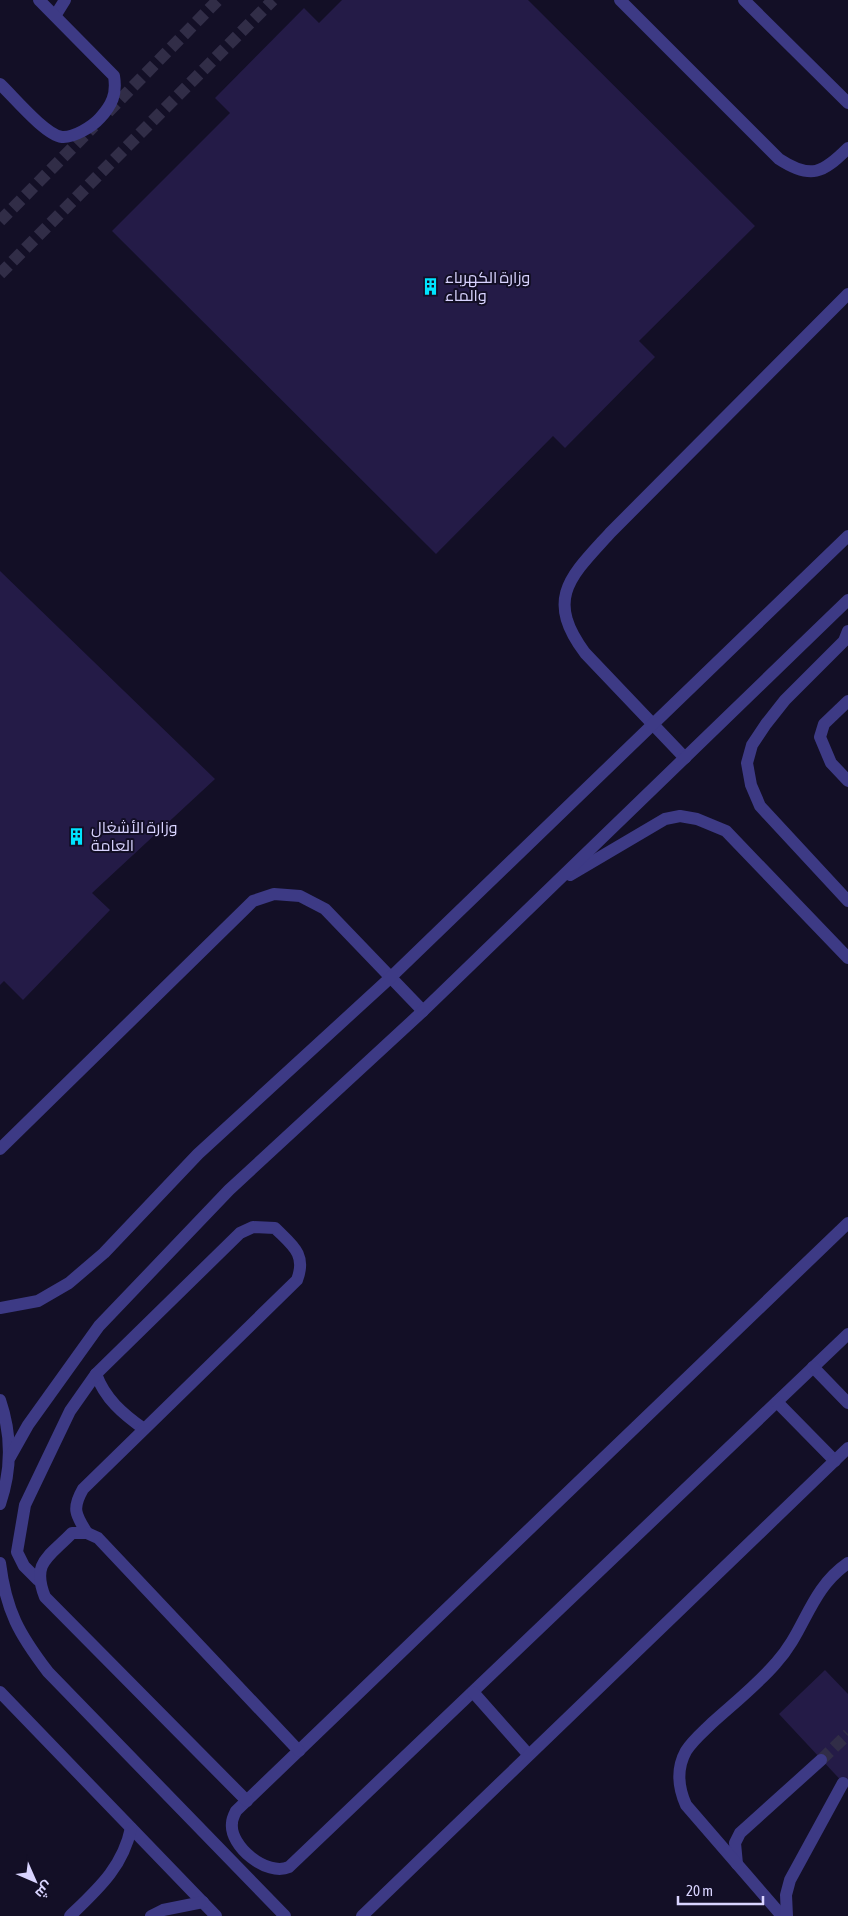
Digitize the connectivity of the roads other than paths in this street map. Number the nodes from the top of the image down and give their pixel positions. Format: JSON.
{"nodes":[{"id":1,"x":39,"y":0,"type":"edge"},
{"id":2,"x":65,"y":0,"type":"edge"},
{"id":3,"x":620,"y":0,"type":"edge"},
{"id":4,"x":744,"y":0,"type":"edge"},
{"id":5,"x":55,"y":16,"type":"junction"},
{"id":6,"x":0,"y":84,"type":"edge"},
{"id":7,"x":848,"y":103,"type":"edge"},
{"id":8,"x":848,"y":148,"type":"edge"},
{"id":9,"x":848,"y":294,"type":"edge"},
{"id":10,"x":848,"y":536,"type":"edge"},
{"id":11,"x":848,"y":600,"type":"edge"},
{"id":12,"x":848,"y":631,"type":"edge"},
{"id":13,"x":848,"y":701,"type":"edge"},
{"id":14,"x":653,"y":724,"type":"junction"},
{"id":15,"x":685,"y":758,"type":"junction"},
{"id":16,"x":848,"y":781,"type":"edge"},
{"id":17,"x":549,"y":888,"type":"junction"},
{"id":18,"x":848,"y":901,"type":"edge"},
{"id":19,"x":848,"y":958,"type":"edge"},
{"id":20,"x":390,"y":978,"type":"junction"},
{"id":21,"x":423,"y":1011,"type":"junction"},
{"id":22,"x":0,"y":1149,"type":"edge"},
{"id":23,"x":848,"y":1223,"type":"edge"},
{"id":24,"x":0,"y":1308,"type":"edge"},
{"id":25,"x":848,"y":1334,"type":"edge"},
{"id":26,"x":813,"y":1367,"type":"junction"},
{"id":27,"x":96,"y":1374,"type":"junction"},
{"id":28,"x":0,"y":1400,"type":"edge"},
{"id":29,"x":777,"y":1402,"type":"junction"},
{"id":30,"x":848,"y":1403,"type":"edge"},
{"id":31,"x":144,"y":1429,"type":"junction"},
{"id":32,"x":848,"y":1448,"type":"edge"},
{"id":33,"x":10,"y":1457,"type":"junction"},
{"id":34,"x":835,"y":1461,"type":"junction"},
{"id":35,"x":0,"y":1504,"type":"edge"},
{"id":36,"x":87,"y":1533,"type":"junction"},
{"id":37,"x":0,"y":1563,"type":"edge"},
{"id":38,"x":848,"y":1563,"type":"edge"},
{"id":39,"x":38,"y":1580,"type":"junction"},
{"id":40,"x":0,"y":1692,"type":"edge"},
{"id":41,"x":473,"y":1692,"type":"junction"},
{"id":42,"x":299,"y":1751,"type":"junction"},
{"id":43,"x":528,"y":1754,"type":"junction"},
{"id":44,"x":821,"y":1760,"type":"tunnel mouth"},
{"id":45,"x":844,"y":1783,"type":"dead end"},
{"id":46,"x":246,"y":1801,"type":"junction"},
{"id":47,"x":131,"y":1828,"type":"junction"},
{"id":48,"x":737,"y":1864,"type":"junction"},
{"id":49,"x":203,"y":1902,"type":"junction"},
{"id":50,"x":70,"y":1916,"type":"edge"},
{"id":51,"x":151,"y":1916,"type":"edge"},
{"id":52,"x":216,"y":1916,"type":"edge"},
{"id":53,"x":286,"y":1916,"type":"edge"},
{"id":54,"x":362,"y":1916,"type":"edge"},
{"id":55,"x":782,"y":1916,"type":"edge"},
{"id":56,"x":787,"y":1916,"type":"edge"}],
"edges":[{"from":1,"to":5,"type":"street"},
{"from":2,"to":5,"type":"street"},
{"from":3,"to":8,"type":"street"},
{"from":4,"to":7,"type":"street"},
{"from":5,"to":6,"type":"street"},
{"from":9,"to":14,"type":"street"},
{"from":10,"to":14,"type":"street"},
{"from":11,"to":15,"type":"street"},
{"from":12,"to":18,"type":"street"},
{"from":13,"to":16,"type":"street"},
{"from":14,"to":15,"type":"street"},
{"from":14,"to":20,"type":"street"},
{"from":15,"to":17,"type":"street"},
{"from":17,"to":19,"type":"street"},
{"from":17,"to":21,"type":"street"},
{"from":20,"to":21,"type":"street"},
{"from":20,"to":22,"type":"street"},
{"from":20,"to":24,"type":"street"},
{"from":21,"to":33,"type":"street"},
{"from":23,"to":42,"type":"street"},
{"from":25,"to":26,"type":"street"},
{"from":26,"to":29,"type":"street"},
{"from":26,"to":30,"type":"street"},
{"from":27,"to":31,"type":"street"},
{"from":27,"to":31,"type":"street"},
{"from":27,"to":39,"type":"street"},
{"from":28,"to":33,"type":"street"},
{"from":29,"to":34,"type":"street"},
{"from":29,"to":41,"type":"street"},
{"from":31,"to":36,"type":"street"},
{"from":32,"to":34,"type":"street"},
{"from":33,"to":35,"type":"street"},
{"from":34,"to":43,"type":"street"},
{"from":36,"to":39,"type":"street"},
{"from":36,"to":42,"type":"street"},
{"from":37,"to":53,"type":"street"},
{"from":38,"to":48,"type":"street"},
{"from":39,"to":46,"type":"street"},
{"from":40,"to":47,"type":"street"},
{"from":41,"to":43,"type":"street"},
{"from":41,"to":46,"type":"street"},
{"from":42,"to":46,"type":"street"},
{"from":43,"to":54,"type":"street"},
{"from":44,"to":48,"type":"street"},
{"from":45,"to":56,"type":"street"},
{"from":47,"to":49,"type":"street"},
{"from":47,"to":50,"type":"street"},
{"from":48,"to":55,"type":"street"},
{"from":49,"to":51,"type":"street"},
{"from":49,"to":52,"type":"street"}]}
